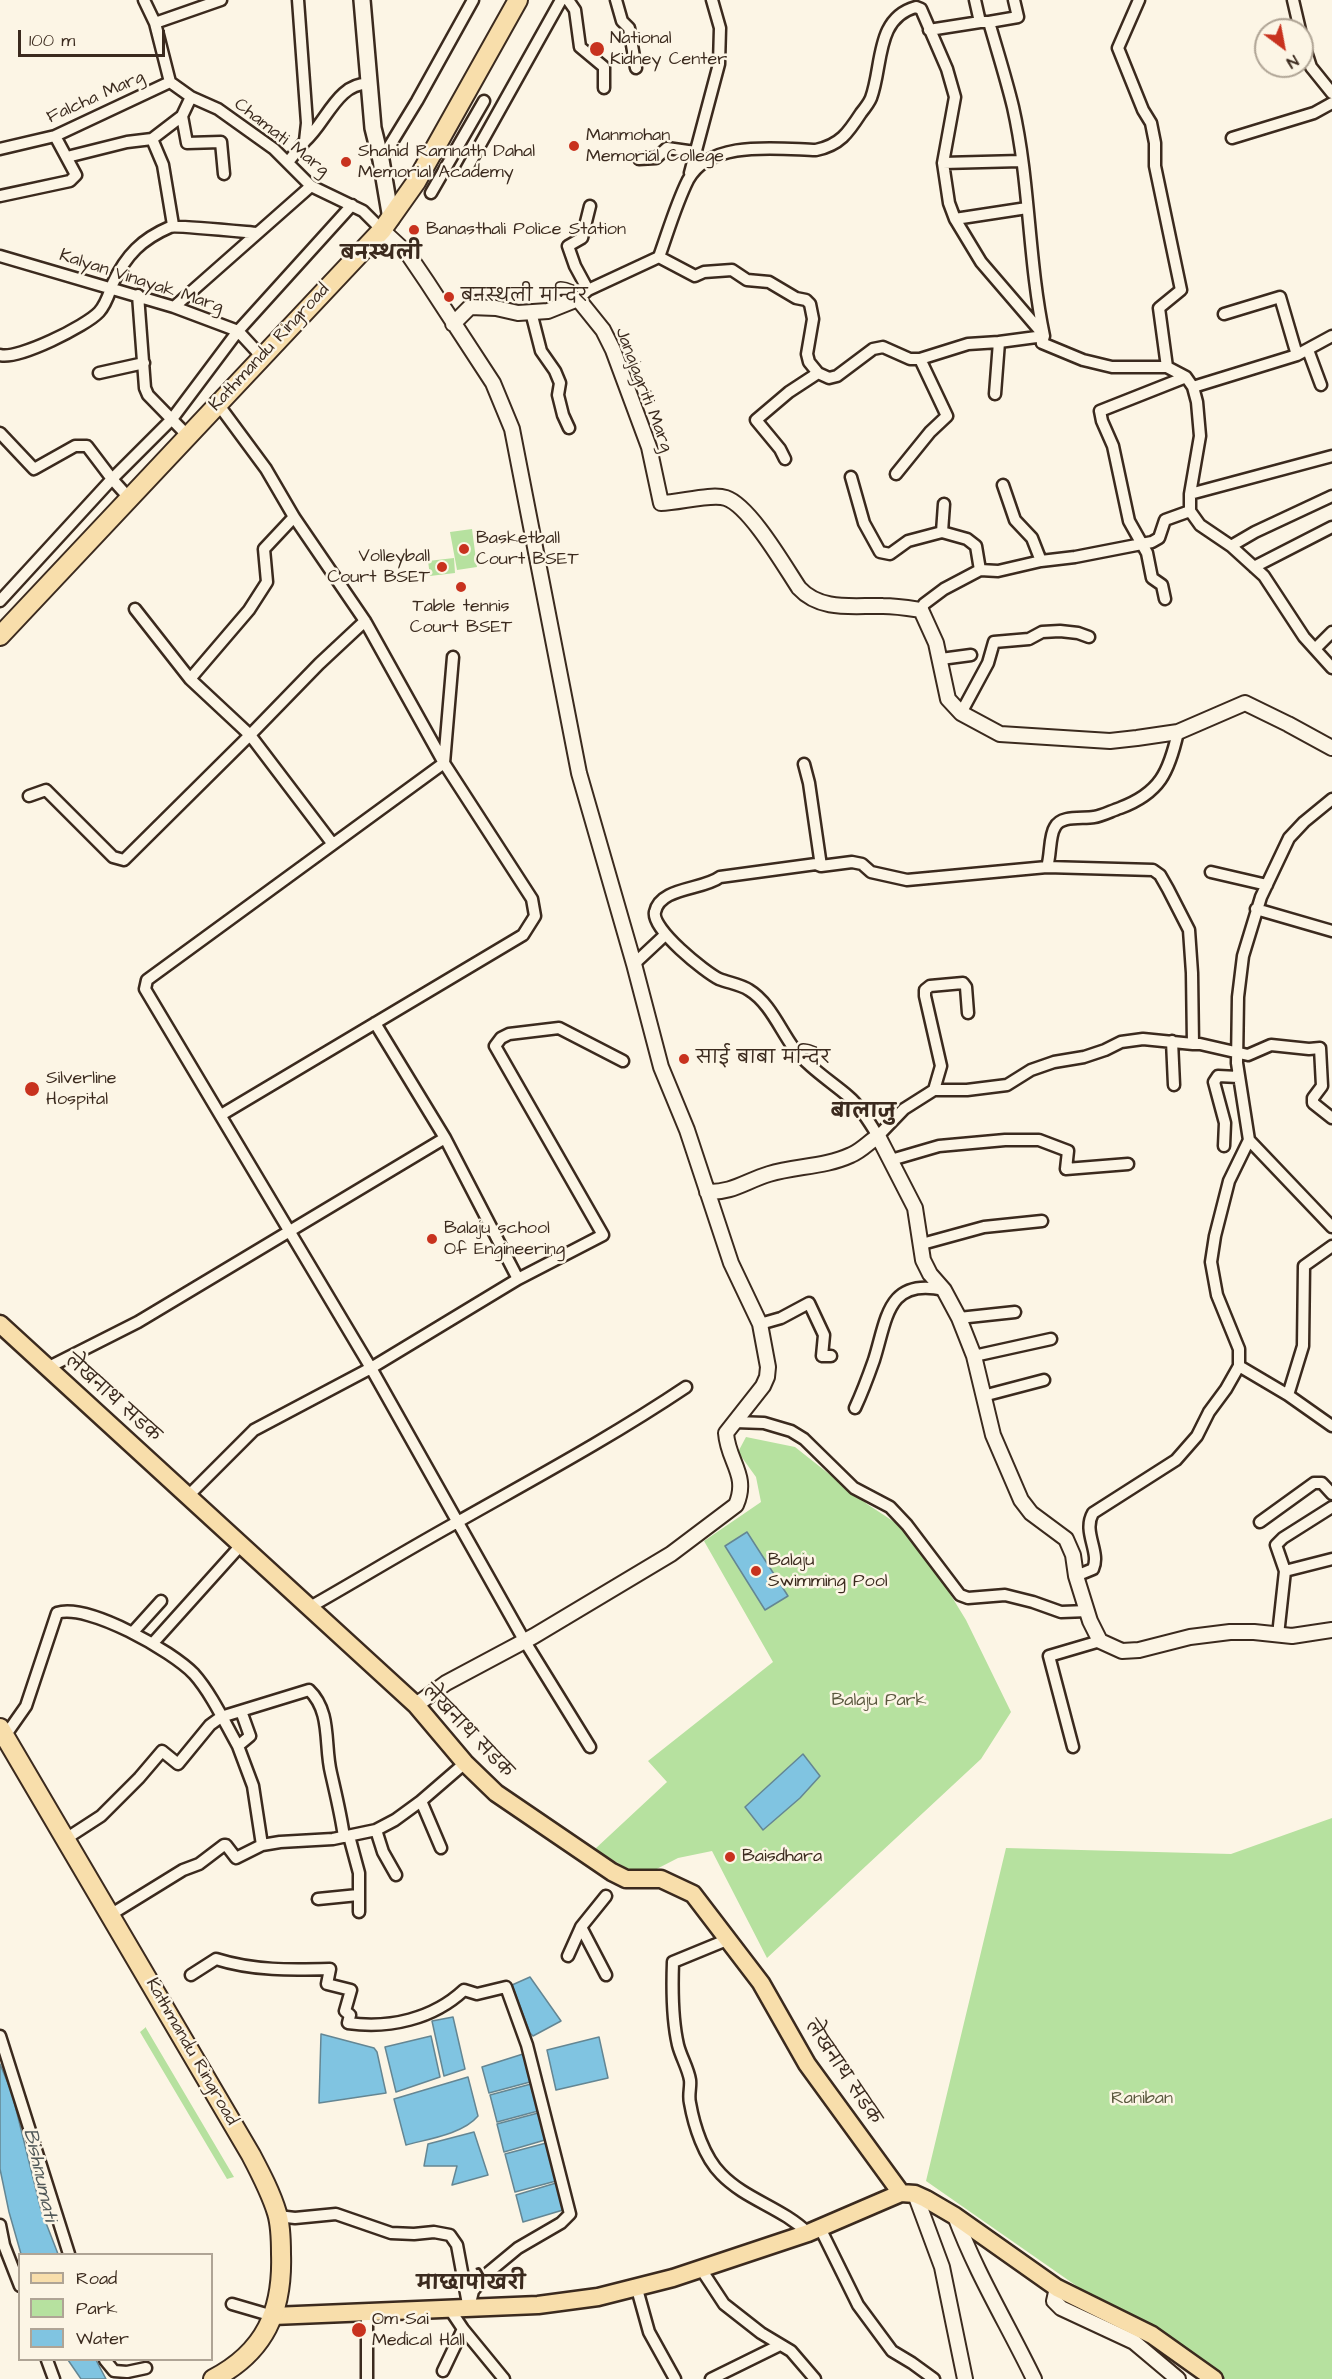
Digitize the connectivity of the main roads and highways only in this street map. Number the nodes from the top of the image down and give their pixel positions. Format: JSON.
{"nodes":[{"id":1,"x":518,"y":0,"type":"edge"},
{"id":2,"x":363,"y":7,"type":"edge"},
{"id":3,"x":386,"y":224,"type":"junction"},
{"id":4,"x":0,"y":636,"type":"edge"},
{"id":5,"x":0,"y":1324,"type":"edge"},
{"id":6,"x":2,"y":1732,"type":"edge"},
{"id":7,"x":908,"y":2194,"type":"junction"},
{"id":8,"x":273,"y":2316,"type":"junction"},
{"id":9,"x":215,"y":2379,"type":"edge"},
{"id":10,"x":1214,"y":2379,"type":"edge"}],
"edges":[{"from":1,"to":3,"type":"highway","name":"Kathmandu Ringroad"},
{"from":2,"to":3,"type":"main road"},
{"from":3,"to":4,"type":"highway","name":"Kathmandu Ringroad"},
{"from":5,"to":7,"type":"main road","name":"लेखनाथ सडक"},
{"from":6,"to":8,"type":"highway","name":"Kathmandu Ringroad"},
{"from":7,"to":8,"type":"main road"},
{"from":7,"to":10,"type":"main road"},
{"from":8,"to":9,"type":"highway","name":"Kathmandu Ringroad"}]}
